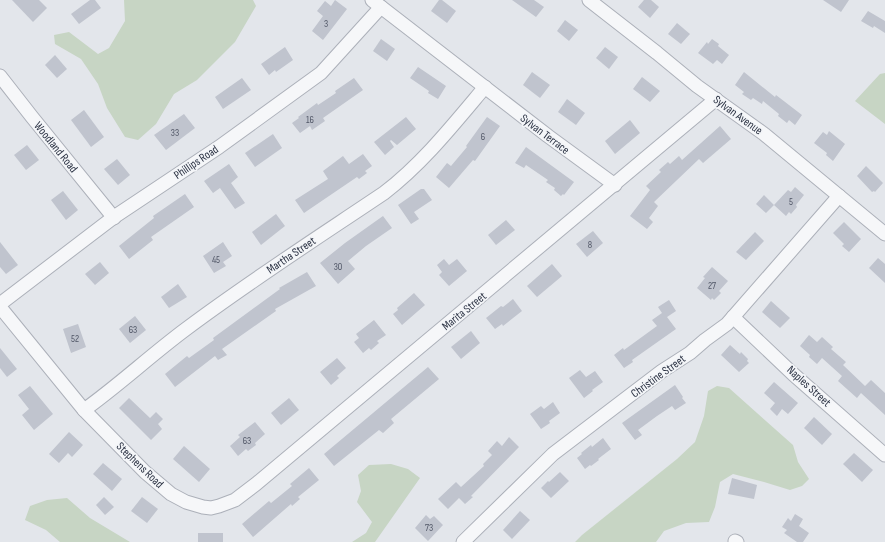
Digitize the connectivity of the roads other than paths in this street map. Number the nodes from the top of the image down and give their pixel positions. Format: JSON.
{"nodes":[{"id":1,"x":588,"y":0,"type":"edge"},
{"id":2,"x":377,"y":4,"type":"edge"},
{"id":3,"x":0,"y":76,"type":"edge"},
{"id":4,"x":485,"y":87,"type":"junction"},
{"id":5,"x":716,"y":99,"type":"junction"},
{"id":6,"x":615,"y":185,"type":"junction"},
{"id":7,"x":839,"y":196,"type":"junction"},
{"id":8,"x":114,"y":218,"type":"junction"},
{"id":9,"x":885,"y":234,"type":"edge"},
{"id":10,"x":0,"y":306,"type":"edge"},
{"id":11,"x":733,"y":317,"type":"junction"},
{"id":12,"x":84,"y":410,"type":"junction"},
{"id":13,"x":313,"y":437,"type":"joint"},
{"id":14,"x":885,"y":455,"type":"edge"},
{"id":15,"x":463,"y":542,"type":"edge"}],
"edges":[{"from":1,"to":5,"type":"street","name":"Sylvan Avenue"},
{"from":2,"to":4,"type":"street","name":"Sylvan Terrace"},
{"from":2,"to":8,"type":"street","name":"Phillips Road"},
{"from":3,"to":8,"type":"street","name":"Woodland Road"},
{"from":4,"to":6,"type":"street","name":"Sylvan Terrace"},
{"from":4,"to":12,"type":"street","name":"Martha Street"},
{"from":5,"to":6,"type":"street"},
{"from":5,"to":7,"type":"street","name":"Sylvan Avenue"},
{"from":6,"to":13,"type":"street","name":"Marita Street"},
{"from":7,"to":9,"type":"street","name":"Sylvan Avenue"},
{"from":7,"to":11,"type":"street","name":"Christine Street"},
{"from":8,"to":10,"type":"street","name":"Phillips Road"},
{"from":10,"to":12,"type":"street","name":"Stephens Road"},
{"from":11,"to":14,"type":"street","name":"Naples Street"},
{"from":11,"to":15,"type":"street","name":"Christine Street"},
{"from":12,"to":13,"type":"street","name":"Stephens Road"}]}
